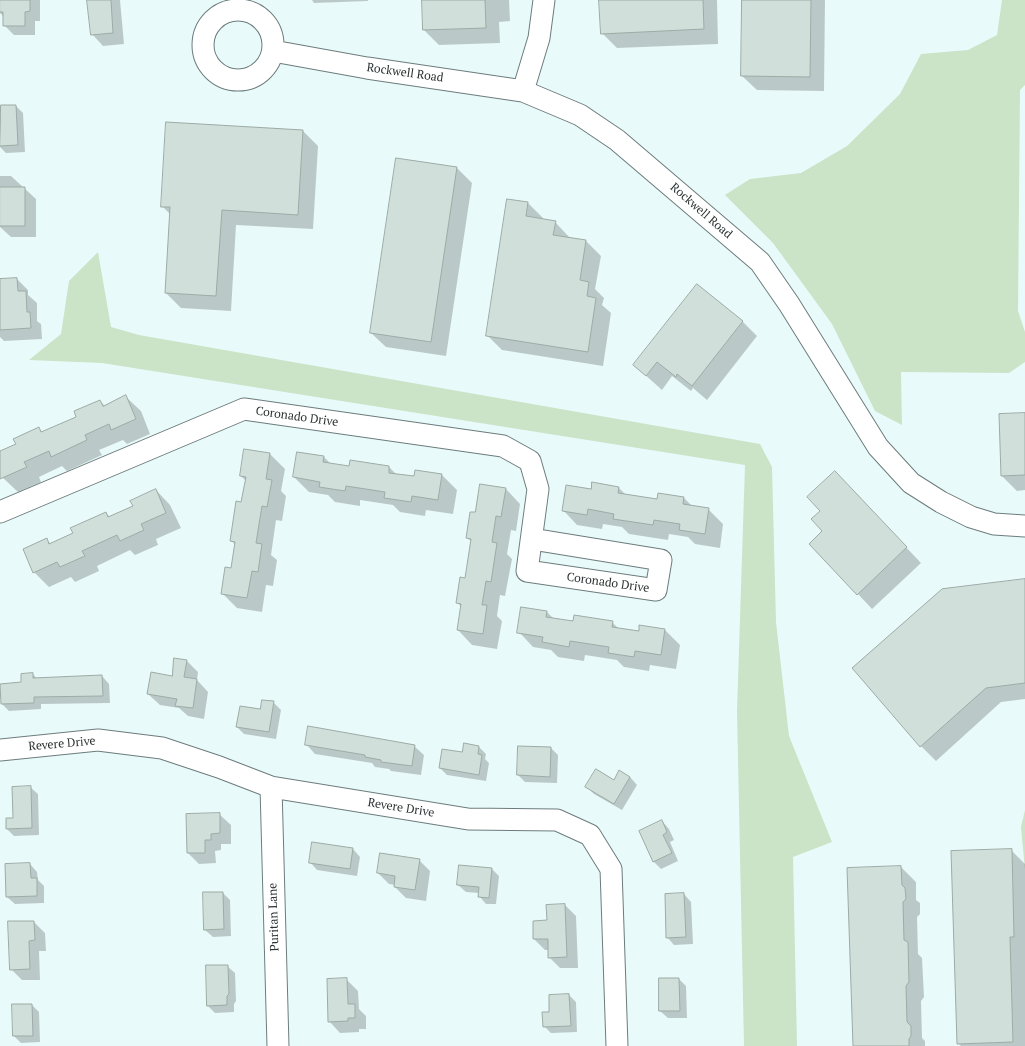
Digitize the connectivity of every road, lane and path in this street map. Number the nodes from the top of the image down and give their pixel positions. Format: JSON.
{"nodes":[{"id":1,"x":544,"y":0,"type":"edge"},
{"id":2,"x":273,"y":51,"type":"dead end"},
{"id":3,"x":523,"y":91,"type":"junction"},
{"id":4,"x":0,"y":512,"type":"edge"},
{"id":5,"x":1025,"y":526,"type":"edge"},
{"id":6,"x":532,"y":539,"type":"junction"},
{"id":7,"x":0,"y":750,"type":"edge"},
{"id":8,"x":271,"y":787,"type":"junction"},
{"id":9,"x":278,"y":1046,"type":"edge"},
{"id":10,"x":617,"y":1046,"type":"edge"}],
"edges":[{"from":1,"to":3,"type":"street"},
{"from":2,"to":3,"type":"street","name":"Rockwell Road"},
{"from":3,"to":5,"type":"street","name":"Rockwell Road"},
{"from":4,"to":6,"type":"street","name":"Coronado Drive"},
{"from":6,"to":6,"type":"street","name":"Coronado Drive"},
{"from":7,"to":8,"type":"street","name":"Revere Drive"},
{"from":8,"to":9,"type":"street","name":"Puritan Lane"},
{"from":8,"to":10,"type":"street","name":"Revere Drive"}]}
